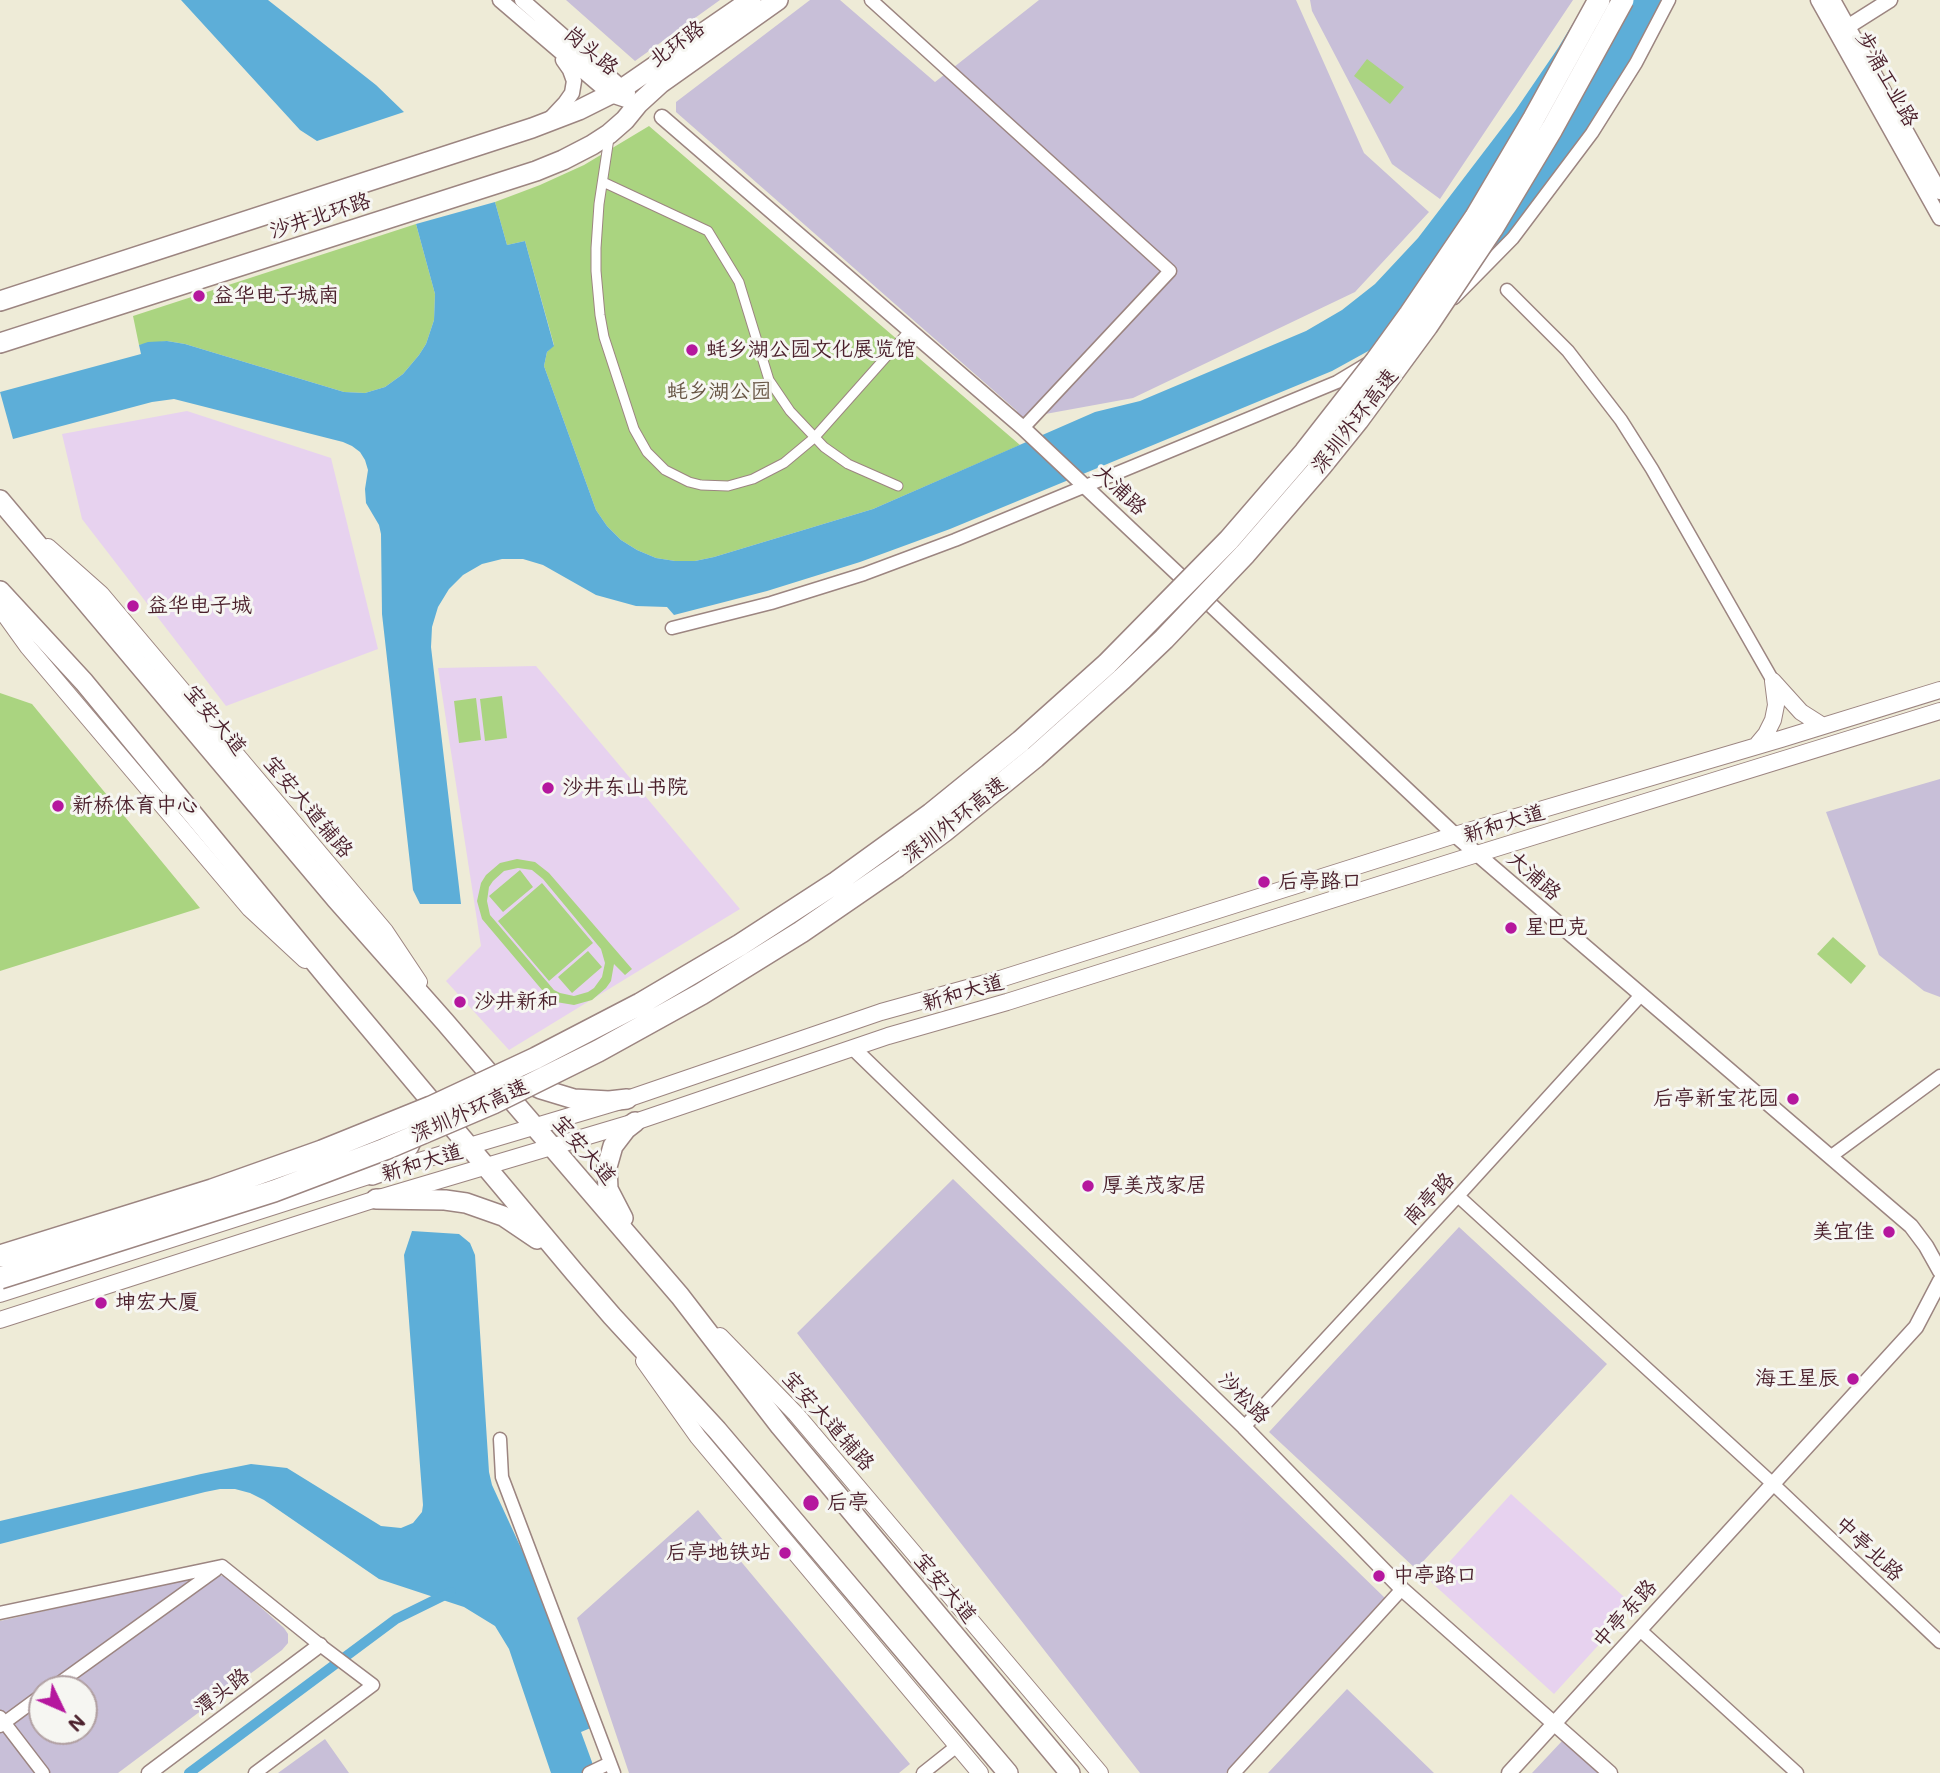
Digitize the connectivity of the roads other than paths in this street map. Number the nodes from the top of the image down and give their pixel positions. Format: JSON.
{"nodes":[{"id":1,"x":500,"y":0,"type":"edge"},
{"id":2,"x":522,"y":0,"type":"edge"},
{"id":3,"x":751,"y":0,"type":"edge"},
{"id":4,"x":778,"y":0,"type":"edge"},
{"id":5,"x":871,"y":0,"type":"edge"},
{"id":6,"x":1599,"y":0,"type":"edge"},
{"id":7,"x":1623,"y":0,"type":"edge"},
{"id":8,"x":1670,"y":0,"type":"edge"},
{"id":9,"x":1818,"y":0,"type":"edge"},
{"id":10,"x":1833,"y":0,"type":"edge"},
{"id":11,"x":1890,"y":0,"type":"edge"},
{"id":12,"x":1843,"y":31,"type":"junction"},
{"id":13,"x":554,"y":48,"type":"junction"},
{"id":14,"x":617,"y":92,"type":"junction"},
{"id":15,"x":638,"y":104,"type":"junction"},
{"id":16,"x":662,"y":117,"type":"dead end"},
{"id":17,"x":547,"y":122,"type":"junction"},
{"id":18,"x":609,"y":134,"type":"junction"},
{"id":19,"x":603,"y":181,"type":"junction"},
{"id":20,"x":1940,"y":192,"type":"edge"},
{"id":21,"x":1940,"y":218,"type":"edge"},
{"id":22,"x":1507,"y":289,"type":"dead end"},
{"id":23,"x":0,"y":301,"type":"edge"},
{"id":24,"x":909,"y":330,"type":"junction"},
{"id":25,"x":0,"y":343,"type":"edge"},
{"id":26,"x":1023,"y":428,"type":"junction"},
{"id":27,"x":814,"y":438,"type":"junction"},
{"id":28,"x":1080,"y":481,"type":"junction"},
{"id":29,"x":898,"y":486,"type":"dead end"},
{"id":30,"x":4,"y":505,"type":"edge"},
{"id":31,"x":0,"y":591,"type":"edge"},
{"id":32,"x":0,"y":608,"type":"edge"},
{"id":33,"x":672,"y":628,"type":"dead end"},
{"id":34,"x":1773,"y":681,"type":"junction"},
{"id":35,"x":1940,"y":690,"type":"edge"},
{"id":36,"x":1940,"y":712,"type":"edge"},
{"id":37,"x":1823,"y":726,"type":"junction"},
{"id":38,"x":1756,"y":746,"type":"junction"},
{"id":39,"x":1455,"y":835,"type":"junction"},
{"id":40,"x":1476,"y":854,"type":"junction"},
{"id":41,"x":331,"y":984,"type":"junction"},
{"id":42,"x":1641,"y":995,"type":"junction"},
{"id":43,"x":458,"y":1037,"type":"junction"},
{"id":44,"x":853,"y":1048,"type":"junction"},
{"id":45,"x":410,"y":1076,"type":"junction"},
{"id":46,"x":1940,"y":1076,"type":"edge"},
{"id":47,"x":627,"y":1099,"type":"junction"},
{"id":48,"x":635,"y":1122,"type":"junction"},
{"id":49,"x":534,"y":1127,"type":"junction"},
{"id":50,"x":469,"y":1146,"type":"junction"},
{"id":51,"x":551,"y":1147,"type":"junction"},
{"id":52,"x":1830,"y":1157,"type":"junction"},
{"id":53,"x":486,"y":1166,"type":"junction"},
{"id":54,"x":372,"y":1175,"type":"junction"},
{"id":55,"x":1458,"y":1196,"type":"junction"},
{"id":56,"x":376,"y":1199,"type":"junction"},
{"id":57,"x":642,"y":1252,"type":"junction"},
{"id":58,"x":0,"y":1256,"type":"edge"},
{"id":59,"x":1940,"y":1271,"type":"edge"},
{"id":60,"x":575,"y":1273,"type":"junction"},
{"id":61,"x":0,"y":1278,"type":"edge"},
{"id":62,"x":1940,"y":1281,"type":"edge"},
{"id":63,"x":0,"y":1294,"type":"edge"},
{"id":64,"x":680,"y":1296,"type":"junction"},
{"id":65,"x":612,"y":1316,"type":"junction"},
{"id":66,"x":0,"y":1320,"type":"edge"},
{"id":67,"x":1244,"y":1427,"type":"junction"},
{"id":68,"x":499,"y":1439,"type":"dead end"},
{"id":69,"x":1772,"y":1483,"type":"junction"},
{"id":70,"x":222,"y":1566,"type":"junction"},
{"id":71,"x":1402,"y":1590,"type":"junction"},
{"id":72,"x":0,"y":1613,"type":"edge"},
{"id":73,"x":1640,"y":1630,"type":"junction"},
{"id":74,"x":1940,"y":1642,"type":"edge"},
{"id":75,"x":320,"y":1645,"type":"junction"},
{"id":76,"x":70,"y":1675,"type":"edge"},
{"id":77,"x":28,"y":1704,"type":"edge"},
{"id":78,"x":1,"y":1722,"type":"edge"},
{"id":79,"x":1555,"y":1723,"type":"junction"},
{"id":80,"x":957,"y":1746,"type":"junction"},
{"id":81,"x":612,"y":1768,"type":"edge"},
{"id":82,"x":43,"y":1773,"type":"edge"},
{"id":83,"x":149,"y":1773,"type":"edge"},
{"id":84,"x":255,"y":1773,"type":"edge"},
{"id":85,"x":589,"y":1773,"type":"edge"},
{"id":86,"x":923,"y":1773,"type":"edge"},
{"id":87,"x":980,"y":1773,"type":"edge"},
{"id":88,"x":1008,"y":1773,"type":"edge"},
{"id":89,"x":1070,"y":1773,"type":"edge"},
{"id":90,"x":1100,"y":1773,"type":"edge"},
{"id":91,"x":1234,"y":1773,"type":"edge"},
{"id":92,"x":1509,"y":1773,"type":"edge"},
{"id":93,"x":1610,"y":1773,"type":"edge"},
{"id":94,"x":1797,"y":1773,"type":"edge"}],
"edges":[{"from":1,"to":13,"type":"street","name":"岗头路"},
{"from":2,"to":14,"type":"street","name":"岗头路"},
{"from":3,"to":14,"type":"main road","name":"北环路"},
{"from":4,"to":15,"type":"main road","name":"北环路"},
{"from":5,"to":26,"type":"street"},
{"from":6,"to":58,"type":"highway","name":"深圳外环高速","bridge":true},
{"from":7,"to":61,"type":"highway","name":"深圳外环高速","bridge":true},
{"from":8,"to":28,"type":"street"},
{"from":9,"to":12,"type":"street"},
{"from":10,"to":12,"type":"street"},
{"from":11,"to":12,"type":"street"},
{"from":12,"to":20,"type":"street","name":"步涌工业路"},
{"from":12,"to":21,"type":"street","name":"步涌工业路"},
{"from":13,"to":14,"type":"street","name":"岗头路"},
{"from":13,"to":17,"type":"street"},
{"from":14,"to":15,"type":"street","name":"岗头路"},
{"from":14,"to":17,"type":"main road","name":"沙井北环路"},
{"from":15,"to":18,"type":"main road","name":"沙井北环路"},
{"from":16,"to":24,"type":"street"},
{"from":17,"to":23,"type":"main road","name":"沙井北环路"},
{"from":18,"to":19,"type":"street"},
{"from":18,"to":25,"type":"main road","name":"沙井北环路"},
{"from":19,"to":27,"type":"street"},
{"from":19,"to":27,"type":"street"},
{"from":22,"to":34,"type":"street"},
{"from":24,"to":26,"type":"street"},
{"from":24,"to":27,"type":"street"},
{"from":26,"to":28,"type":"street","name":"大浦路"},
{"from":27,"to":29,"type":"street"},
{"from":28,"to":33,"type":"street"},
{"from":28,"to":39,"type":"street","name":"大浦路"},
{"from":30,"to":43,"type":"main road","name":"宝安大道"},
{"from":31,"to":41,"type":"main road"},
{"from":32,"to":41,"type":"main road"},
{"from":34,"to":37,"type":"main road"},
{"from":34,"to":38,"type":"main road"},
{"from":35,"to":37,"type":"main road","name":"新和大道"},
{"from":36,"to":40,"type":"main road","name":"新和大道"},
{"from":37,"to":38,"type":"main road","name":"新和大道"},
{"from":38,"to":39,"type":"main road","name":"新和大道"},
{"from":39,"to":40,"type":"street","name":"大浦路"},
{"from":39,"to":47,"type":"main road","name":"新和大道"},
{"from":40,"to":42,"type":"street","name":"大浦路"},
{"from":40,"to":44,"type":"main road","name":"新和大道"},
{"from":41,"to":45,"type":"main road"},
{"from":42,"to":52,"type":"street","name":"大浦路"},
{"from":42,"to":55,"type":"street","name":"南亭路"},
{"from":43,"to":47,"type":"main road"},
{"from":43,"to":49,"type":"main road","name":"宝安大道"},
{"from":44,"to":48,"type":"main road","name":"新和大道"},
{"from":44,"to":67,"type":"street","name":"沙松路"},
{"from":45,"to":50,"type":"main road"},
{"from":45,"to":54,"type":"main road"},
{"from":46,"to":52,"type":"street"},
{"from":47,"to":49,"type":"main road","name":"新和大道"},
{"from":48,"to":51,"type":"main road","name":"新和大道"},
{"from":48,"to":57,"type":"main road"},
{"from":49,"to":50,"type":"main road","name":"新和大道"},
{"from":49,"to":51,"type":"main road","name":"宝安大道"},
{"from":50,"to":53,"type":"main road"},
{"from":50,"to":54,"type":"main road","name":"新和大道"},
{"from":51,"to":53,"type":"main road","name":"新和大道"},
{"from":51,"to":57,"type":"main road","name":"宝安大道"},
{"from":52,"to":59,"type":"street","name":"大浦路"},
{"from":53,"to":56,"type":"main road","name":"新和大道"},
{"from":53,"to":60,"type":"main road"},
{"from":54,"to":63,"type":"main road","name":"新和大道"},
{"from":55,"to":67,"type":"street","name":"南亭路"},
{"from":55,"to":69,"type":"street","name":"中亭北路"},
{"from":56,"to":60,"type":"main road"},
{"from":56,"to":66,"type":"main road","name":"新和大道"},
{"from":57,"to":64,"type":"main road","name":"宝安大道"},
{"from":60,"to":65,"type":"main road"},
{"from":62,"to":69,"type":"street","name":"中亭东路"},
{"from":64,"to":89,"type":"main road","name":"宝安大道"},
{"from":64,"to":90,"type":"main road","name":"宝安大道辅路"},
{"from":65,"to":80,"type":"main road"},
{"from":65,"to":88,"type":"main road"},
{"from":67,"to":71,"type":"street","name":"沙松路"},
{"from":68,"to":81,"type":"street"},
{"from":69,"to":73,"type":"street","name":"中亭东路"},
{"from":69,"to":74,"type":"street","name":"中亭北路"},
{"from":70,"to":72,"type":"street"},
{"from":70,"to":75,"type":"street"},
{"from":70,"to":76,"type":"street"},
{"from":71,"to":79,"type":"street","name":"沙松路"},
{"from":71,"to":91,"type":"street"},
{"from":73,"to":79,"type":"street","name":"中亭东路"},
{"from":73,"to":94,"type":"street"},
{"from":75,"to":83,"type":"street","name":"潭头路"},
{"from":75,"to":84,"type":"street"},
{"from":77,"to":78,"type":"street"},
{"from":78,"to":82,"type":"street"},
{"from":79,"to":92,"type":"street","name":"中亭东路"},
{"from":79,"to":93,"type":"street","name":"沙松路"},
{"from":80,"to":86,"type":"street"},
{"from":80,"to":87,"type":"main road"},
{"from":81,"to":85,"type":"street"}]}
